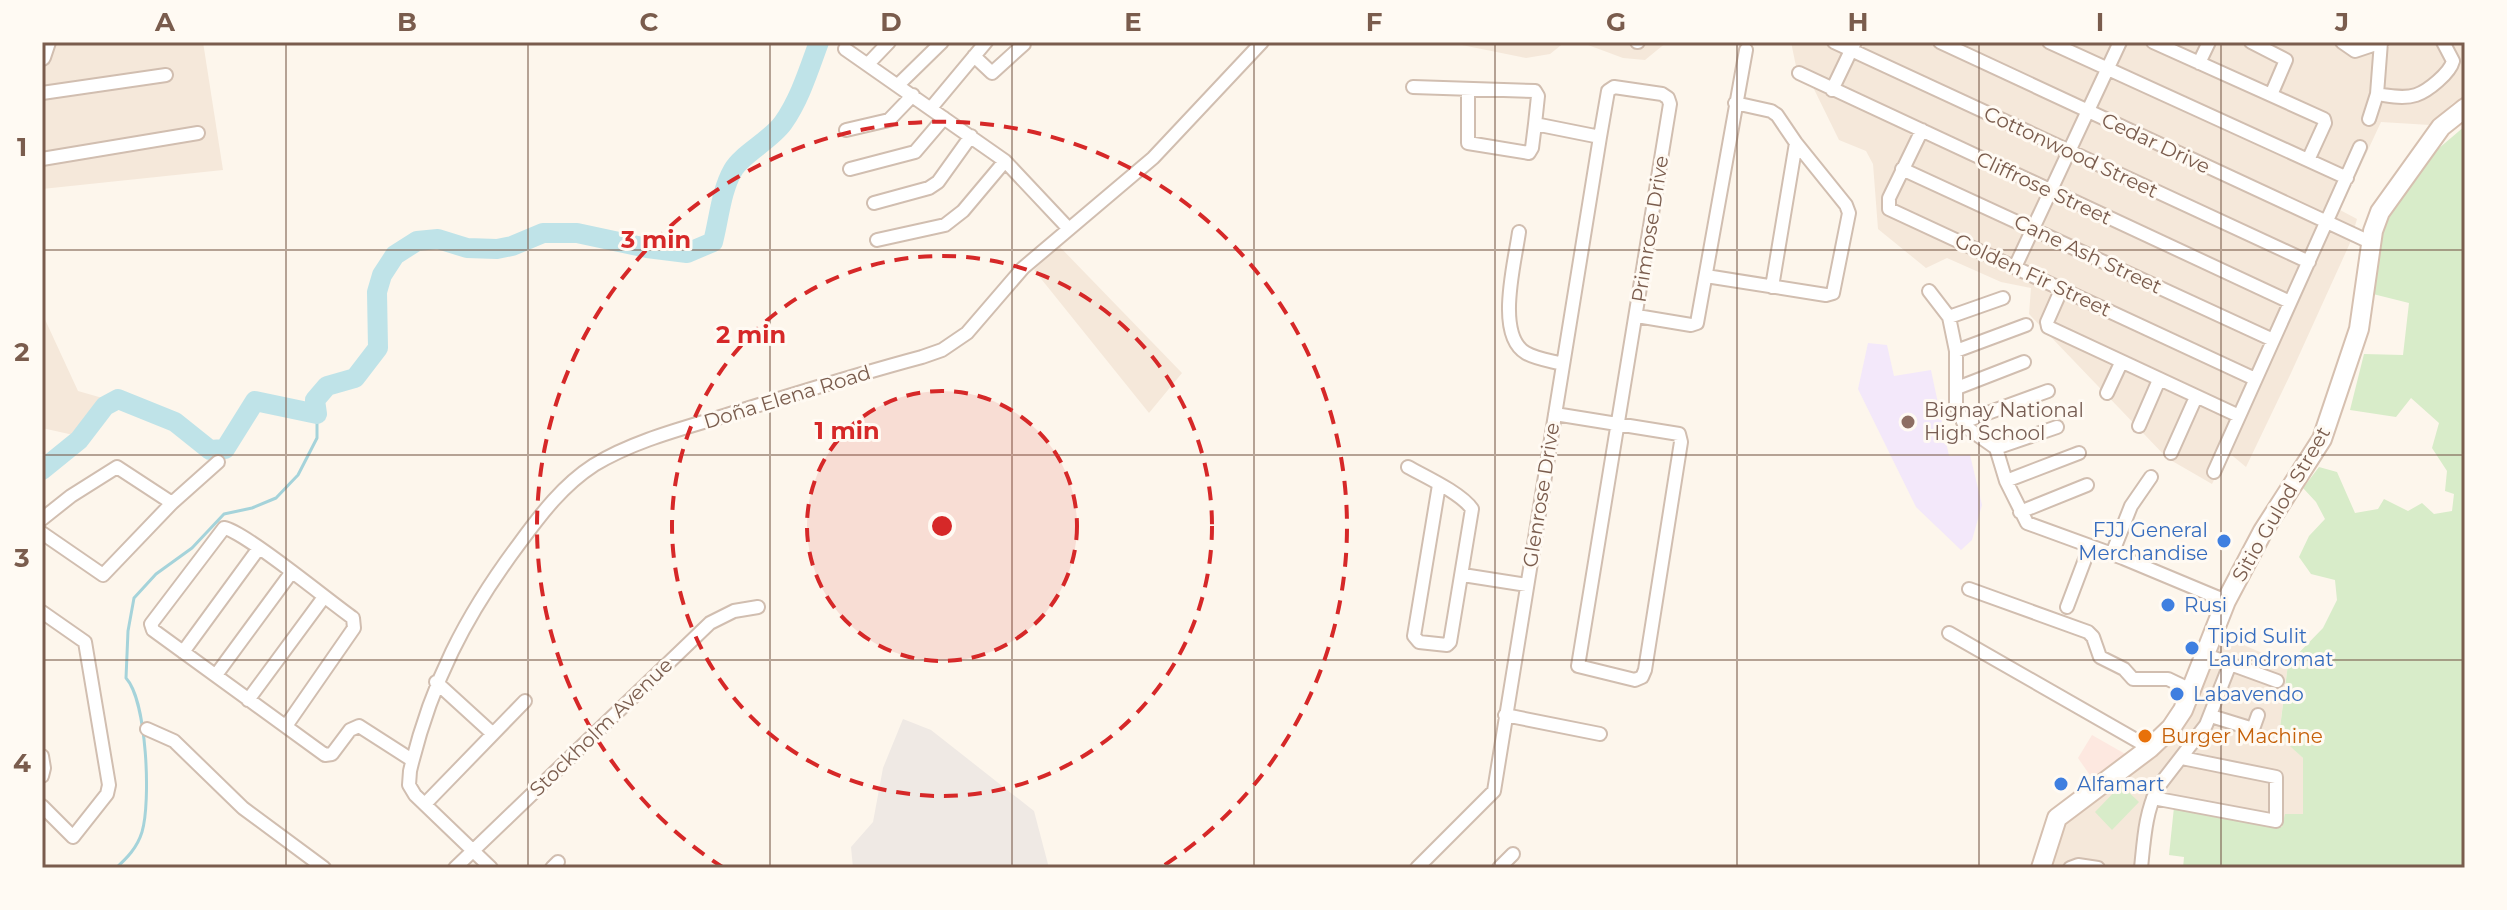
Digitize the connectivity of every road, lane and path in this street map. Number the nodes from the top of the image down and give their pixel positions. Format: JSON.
{"nodes":[{"id":1,"x":47,"y":42,"type":"edge"},
{"id":2,"x":889,"y":42,"type":"edge"},
{"id":3,"x":942,"y":42,"type":"edge"},
{"id":4,"x":986,"y":42,"type":"edge"},
{"id":5,"x":1262,"y":42,"type":"edge"},
{"id":6,"x":1834,"y":42,"type":"edge"},
{"id":7,"x":1940,"y":42,"type":"edge"},
{"id":8,"x":2049,"y":42,"type":"edge"},
{"id":9,"x":2120,"y":42,"type":"edge"},
{"id":10,"x":2209,"y":42,"type":"edge"},
{"id":11,"x":2251,"y":42,"type":"edge"},
{"id":12,"x":2342,"y":42,"type":"edge"},
{"id":13,"x":2382,"y":42,"type":"edge"},
{"id":14,"x":2443,"y":42,"type":"edge"},
{"id":15,"x":1024,"y":44,"type":"edge"},
{"id":16,"x":2161,"y":44,"type":"edge"},
{"id":17,"x":1853,"y":46,"type":"edge"},
{"id":18,"x":845,"y":49,"type":"dead end"},
{"id":19,"x":1746,"y":50,"type":"dead end"},
{"id":20,"x":974,"y":56,"type":"junction"},
{"id":21,"x":42,"y":57,"type":"edge"},
{"id":22,"x":2199,"y":63,"type":"junction"},
{"id":23,"x":868,"y":64,"type":"junction"},
{"id":24,"x":2107,"y":69,"type":"junction"},
{"id":25,"x":1799,"y":73,"type":"dead end"},
{"id":26,"x":166,"y":75,"type":"dead end"},
{"id":27,"x":898,"y":85,"type":"junction"},
{"id":28,"x":1413,"y":87,"type":"dead end"},
{"id":29,"x":1468,"y":90,"type":"junction"},
{"id":30,"x":1832,"y":90,"type":"junction"},
{"id":31,"x":1608,"y":91,"type":"joint"},
{"id":32,"x":42,"y":93,"type":"edge"},
{"id":33,"x":2377,"y":94,"type":"junction"},
{"id":34,"x":913,"y":95,"type":"junction"},
{"id":35,"x":2271,"y":95,"type":"junction"},
{"id":36,"x":1735,"y":103,"type":"junction"},
{"id":37,"x":931,"y":108,"type":"junction"},
{"id":38,"x":2465,"y":108,"type":"edge"},
{"id":39,"x":2087,"y":111,"type":"junction"},
{"id":40,"x":944,"y":118,"type":"junction"},
{"id":41,"x":2369,"y":119,"type":"dead end"},
{"id":42,"x":1535,"y":124,"type":"junction"},
{"id":43,"x":846,"y":130,"type":"dead end"},
{"id":44,"x":1922,"y":130,"type":"junction"},
{"id":45,"x":198,"y":133,"type":"dead end"},
{"id":46,"x":971,"y":136,"type":"junction"},
{"id":47,"x":1600,"y":137,"type":"junction"},
{"id":48,"x":1796,"y":143,"type":"junction"},
{"id":49,"x":2360,"y":147,"type":"dead end"},
{"id":50,"x":2068,"y":151,"type":"junction"},
{"id":51,"x":2309,"y":158,"type":"junction"},
{"id":52,"x":42,"y":159,"type":"edge"},
{"id":53,"x":1005,"y":161,"type":"junction"},
{"id":54,"x":850,"y":169,"type":"dead end"},
{"id":55,"x":1902,"y":169,"type":"junction"},
{"id":56,"x":2347,"y":178,"type":"junction"},
{"id":57,"x":2050,"y":190,"type":"junction"},
{"id":58,"x":874,"y":203,"type":"dead end"},
{"id":59,"x":2328,"y":223,"type":"junction"},
{"id":60,"x":2032,"y":228,"type":"junction"},
{"id":61,"x":1069,"y":229,"type":"junction"},
{"id":62,"x":1519,"y":232,"type":"dead end"},
{"id":63,"x":877,"y":240,"type":"dead end"},
{"id":64,"x":2372,"y":243,"type":"junction"},
{"id":65,"x":2309,"y":262,"type":"junction"},
{"id":66,"x":2015,"y":267,"type":"junction"},
{"id":67,"x":1706,"y":276,"type":"junction"},
{"id":68,"x":1772,"y":287,"type":"junction"},
{"id":69,"x":2062,"y":288,"type":"junction"},
{"id":70,"x":1929,"y":291,"type":"dead end"},
{"id":71,"x":2003,"y":298,"type":"dead end"},
{"id":72,"x":2290,"y":302,"type":"junction"},
{"id":73,"x":1637,"y":316,"type":"junction"},
{"id":74,"x":1949,"y":317,"type":"junction"},
{"id":75,"x":2026,"y":325,"type":"dead end"},
{"id":76,"x":2273,"y":340,"type":"junction"},
{"id":77,"x":1956,"y":351,"type":"junction"},
{"id":78,"x":2024,"y":362,"type":"dead end"},
{"id":79,"x":2121,"y":363,"type":"junction"},
{"id":80,"x":1563,"y":364,"type":"junction"},
{"id":81,"x":2255,"y":379,"type":"junction"},
{"id":82,"x":2159,"y":380,"type":"junction"},
{"id":83,"x":1957,"y":388,"type":"junction"},
{"id":84,"x":2048,"y":391,"type":"dead end"},
{"id":85,"x":2107,"y":393,"type":"dead end"},
{"id":86,"x":2196,"y":397,"type":"junction"},
{"id":87,"x":1555,"y":414,"type":"junction"},
{"id":88,"x":2239,"y":416,"type":"junction"},
{"id":89,"x":1620,"y":422,"type":"junction"},
{"id":90,"x":1963,"y":422,"type":"junction"},
{"id":91,"x":2139,"y":426,"type":"dead end"},
{"id":92,"x":2057,"y":427,"type":"dead end"},
{"id":93,"x":1996,"y":448,"type":"junction"},
{"id":94,"x":2079,"y":453,"type":"dead end"},
{"id":95,"x":2171,"y":453,"type":"dead end"},
{"id":96,"x":218,"y":462,"type":"dead end"},
{"id":97,"x":1408,"y":467,"type":"dead end"},
{"id":98,"x":2214,"y":472,"type":"dead end"},
{"id":99,"x":2151,"y":477,"type":"dead end"},
{"id":100,"x":2006,"y":481,"type":"junction"},
{"id":101,"x":1439,"y":485,"type":"junction"},
{"id":102,"x":2087,"y":485,"type":"dead end"},
{"id":103,"x":172,"y":503,"type":"junction"},
{"id":104,"x":2020,"y":512,"type":"junction"},
{"id":105,"x":42,"y":519,"type":"edge"},
{"id":106,"x":42,"y":533,"type":"edge"},
{"id":107,"x":2090,"y":546,"type":"junction"},
{"id":108,"x":259,"y":548,"type":"junction"},
{"id":109,"x":2112,"y":554,"type":"junction"},
{"id":110,"x":291,"y":573,"type":"junction"},
{"id":111,"x":1463,"y":575,"type":"junction"},
{"id":112,"x":1527,"y":585,"type":"junction"},
{"id":113,"x":1969,"y":589,"type":"dead end"},
{"id":114,"x":324,"y":597,"type":"junction"},
{"id":115,"x":2226,"y":601,"type":"junction"},
{"id":116,"x":758,"y":607,"type":"dead end"},
{"id":117,"x":2067,"y":607,"type":"dead end"},
{"id":118,"x":42,"y":612,"type":"edge"},
{"id":119,"x":1949,"y":633,"type":"dead end"},
{"id":120,"x":183,"y":652,"type":"junction"},
{"id":121,"x":2214,"y":658,"type":"dead end"},
{"id":122,"x":2230,"y":664,"type":"junction"},
{"id":123,"x":216,"y":675,"type":"junction"},
{"id":124,"x":2277,"y":681,"type":"dead end"},
{"id":125,"x":436,"y":682,"type":"junction"},
{"id":126,"x":2191,"y":690,"type":"junction"},
{"id":127,"x":248,"y":700,"type":"junction"},
{"id":128,"x":525,"y":701,"type":"dead end"},
{"id":129,"x":1505,"y":715,"type":"junction"},
{"id":130,"x":2258,"y":715,"type":"dead end"},
{"id":131,"x":2211,"y":716,"type":"junction"},
{"id":132,"x":286,"y":726,"type":"junction"},
{"id":133,"x":147,"y":729,"type":"dead end"},
{"id":134,"x":493,"y":734,"type":"junction"},
{"id":135,"x":1600,"y":734,"type":"dead end"},
{"id":136,"x":2150,"y":748,"type":"junction"},
{"id":137,"x":42,"y":756,"type":"edge"},
{"id":138,"x":2182,"y":758,"type":"junction"},
{"id":139,"x":412,"y":760,"type":"junction"},
{"id":140,"x":42,"y":776,"type":"edge"},
{"id":141,"x":2153,"y":798,"type":"junction"},
{"id":142,"x":425,"y":804,"type":"junction"},
{"id":143,"x":42,"y":806,"type":"edge"},
{"id":144,"x":474,"y":851,"type":"junction"},
{"id":145,"x":1513,"y":854,"type":"dead end"},
{"id":146,"x":324,"y":868,"type":"edge"},
{"id":147,"x":455,"y":868,"type":"edge"},
{"id":148,"x":491,"y":868,"type":"edge"},
{"id":149,"x":1417,"y":868,"type":"edge"},
{"id":150,"x":1499,"y":868,"type":"edge"},
{"id":151,"x":2041,"y":868,"type":"edge"},
{"id":152,"x":2070,"y":868,"type":"edge"},
{"id":153,"x":2098,"y":868,"type":"edge"},
{"id":154,"x":2141,"y":868,"type":"edge"}],
"edges":[{"from":1,"to":21,"type":"street"},
{"from":2,"to":23,"type":"street"},
{"from":3,"to":27,"type":"street"},
{"from":4,"to":20,"type":"street"},
{"from":5,"to":61,"type":"street","name":"Doña Elena Road"},
{"from":6,"to":17,"type":"street","name":"Cottonwood Street"},
{"from":7,"to":39,"type":"street","name":"Cedar Drive"},
{"from":8,"to":24,"type":"street"},
{"from":9,"to":24,"type":"street"},
{"from":10,"to":22,"type":"street"},
{"from":11,"to":35,"type":"street"},
{"from":12,"to":13,"type":"street"},
{"from":13,"to":33,"type":"street"},
{"from":14,"to":33,"type":"street"},
{"from":15,"to":20,"type":"street"},
{"from":16,"to":22,"type":"street"},
{"from":17,"to":30,"type":"street"},
{"from":17,"to":50,"type":"street","name":"Cottonwood Street"},
{"from":18,"to":23,"type":"street"},
{"from":19,"to":36,"type":"street"},
{"from":20,"to":37,"type":"street"},
{"from":22,"to":35,"type":"street"},
{"from":23,"to":27,"type":"street"},
{"from":24,"to":39,"type":"street"},
{"from":24,"to":51,"type":"street"},
{"from":25,"to":30,"type":"street","name":"Cliffrose Street"},
{"from":26,"to":32,"type":"street"},
{"from":27,"to":34,"type":"street"},
{"from":28,"to":29,"type":"street"},
{"from":29,"to":42,"type":"street"},
{"from":29,"to":42,"type":"street"},
{"from":30,"to":44,"type":"street","name":"Cliffrose Street"},
{"from":31,"to":47,"type":"street","name":"Glenrose Drive"},
{"from":31,"to":73,"type":"street","name":"Primrose Drive"},
{"from":33,"to":41,"type":"street"},
{"from":34,"to":37,"type":"street"},
{"from":34,"to":43,"type":"street"},
{"from":35,"to":51,"type":"street"},
{"from":36,"to":48,"type":"street"},
{"from":36,"to":67,"type":"street"},
{"from":37,"to":40,"type":"street"},
{"from":38,"to":64,"type":"main road","name":"Sitio Gulod Street"},
{"from":39,"to":50,"type":"street"},
{"from":39,"to":59,"type":"street","name":"Cedar Drive"},
{"from":40,"to":46,"type":"street"},
{"from":40,"to":54,"type":"street"},
{"from":42,"to":47,"type":"street"},
{"from":44,"to":55,"type":"street","name":"Golden Fir Street"},
{"from":44,"to":57,"type":"street","name":"Cliffrose Street"},
{"from":45,"to":52,"type":"street"},
{"from":46,"to":53,"type":"street"},
{"from":46,"to":58,"type":"street"},
{"from":47,"to":80,"type":"street","name":"Glenrose Drive"},
{"from":48,"to":68,"type":"street"},
{"from":48,"to":68,"type":"street"},
{"from":49,"to":56,"type":"street"},
{"from":50,"to":57,"type":"street"},
{"from":50,"to":65,"type":"street","name":"Cottonwood Street"},
{"from":51,"to":56,"type":"street"},
{"from":53,"to":61,"type":"street"},
{"from":53,"to":63,"type":"street"},
{"from":55,"to":60,"type":"street","name":"Cane Ash Street"},
{"from":55,"to":66,"type":"street","name":"Golden Fir Street"},
{"from":56,"to":59,"type":"street"},
{"from":57,"to":60,"type":"street"},
{"from":57,"to":72,"type":"street","name":"Cliffrose Street"},
{"from":59,"to":64,"type":"street","name":"Cedar Drive"},
{"from":59,"to":65,"type":"street"},
{"from":60,"to":66,"type":"street"},
{"from":60,"to":76,"type":"street","name":"Cane Ash Street"},
{"from":61,"to":125,"type":"street","name":"Doña Elena Road"},
{"from":62,"to":80,"type":"street"},
{"from":64,"to":115,"type":"main road","name":"Sitio Gulod Street"},
{"from":65,"to":72,"type":"street"},
{"from":66,"to":69,"type":"street","name":"Golden Fir Street"},
{"from":67,"to":68,"type":"street"},
{"from":67,"to":73,"type":"street"},
{"from":69,"to":79,"type":"street"},
{"from":69,"to":81,"type":"street","name":"Golden Fir Street"},
{"from":70,"to":74,"type":"street"},
{"from":71,"to":74,"type":"street"},
{"from":72,"to":76,"type":"street"},
{"from":73,"to":89,"type":"street","name":"Primrose Drive"},
{"from":74,"to":77,"type":"street"},
{"from":75,"to":77,"type":"street"},
{"from":76,"to":81,"type":"street"},
{"from":77,"to":83,"type":"street"},
{"from":78,"to":83,"type":"street"},
{"from":79,"to":82,"type":"street"},
{"from":79,"to":85,"type":"street"},
{"from":80,"to":87,"type":"street","name":"Glenrose Drive"},
{"from":81,"to":88,"type":"street"},
{"from":82,"to":86,"type":"street"},
{"from":82,"to":91,"type":"street"},
{"from":83,"to":90,"type":"street"},
{"from":84,"to":90,"type":"street"},
{"from":86,"to":88,"type":"street"},
{"from":86,"to":95,"type":"street"},
{"from":87,"to":89,"type":"street"},
{"from":87,"to":112,"type":"street","name":"Glenrose Drive"},
{"from":88,"to":98,"type":"street"},
{"from":89,"to":89,"type":"street","name":"Primrose Drive"},
{"from":90,"to":93,"type":"street"},
{"from":92,"to":93,"type":"street"},
{"from":93,"to":100,"type":"street"},
{"from":94,"to":100,"type":"street"},
{"from":96,"to":103,"type":"street"},
{"from":97,"to":101,"type":"street"},
{"from":99,"to":109,"type":"street"},
{"from":100,"to":104,"type":"street"},
{"from":101,"to":111,"type":"street"},
{"from":101,"to":111,"type":"street"},
{"from":102,"to":104,"type":"street"},
{"from":103,"to":105,"type":"street"},
{"from":103,"to":106,"type":"street"},
{"from":104,"to":107,"type":"street"},
{"from":107,"to":109,"type":"street"},
{"from":107,"to":117,"type":"street"},
{"from":108,"to":110,"type":"street"},
{"from":108,"to":120,"type":"street"},
{"from":108,"to":120,"type":"street"},
{"from":109,"to":115,"type":"street"},
{"from":110,"to":114,"type":"street"},
{"from":110,"to":123,"type":"street"},
{"from":111,"to":112,"type":"street"},
{"from":112,"to":129,"type":"street","name":"Glenrose Drive"},
{"from":113,"to":126,"type":"street"},
{"from":114,"to":127,"type":"street"},
{"from":114,"to":132,"type":"street"},
{"from":115,"to":126,"type":"main road","name":"Sitio Gulod Street"},
{"from":116,"to":144,"type":"street","name":"Stockholm Avenue"},
{"from":118,"to":143,"type":"street"},
{"from":119,"to":136,"type":"street"},
{"from":120,"to":123,"type":"street"},
{"from":121,"to":122,"type":"street"},
{"from":122,"to":124,"type":"street"},
{"from":122,"to":131,"type":"street"},
{"from":123,"to":127,"type":"street"},
{"from":125,"to":134,"type":"street"},
{"from":125,"to":139,"type":"street","name":"Doña Elena Road"},
{"from":126,"to":136,"type":"main road","name":"Sitio Gulod Street"},
{"from":127,"to":132,"type":"street"},
{"from":128,"to":134,"type":"street"},
{"from":129,"to":135,"type":"street"},
{"from":129,"to":149,"type":"street","name":"Glenrose Drive"},
{"from":130,"to":131,"type":"street"},
{"from":131,"to":138,"type":"street"},
{"from":132,"to":139,"type":"street"},
{"from":133,"to":146,"type":"street"},
{"from":134,"to":142,"type":"street"},
{"from":136,"to":151,"type":"main road","name":"Sitio Gulod Street"},
{"from":137,"to":140,"type":"street"},
{"from":138,"to":141,"type":"street"},
{"from":138,"to":141,"type":"street"},
{"from":139,"to":142,"type":"street","name":"Doña Elena Road"},
{"from":141,"to":154,"type":"street"},
{"from":142,"to":144,"type":"street"},
{"from":144,"to":147,"type":"street","name":"Stockholm Avenue"},
{"from":144,"to":148,"type":"street"},
{"from":145,"to":150,"type":"street"},
{"from":152,"to":153,"type":"street"}]}
